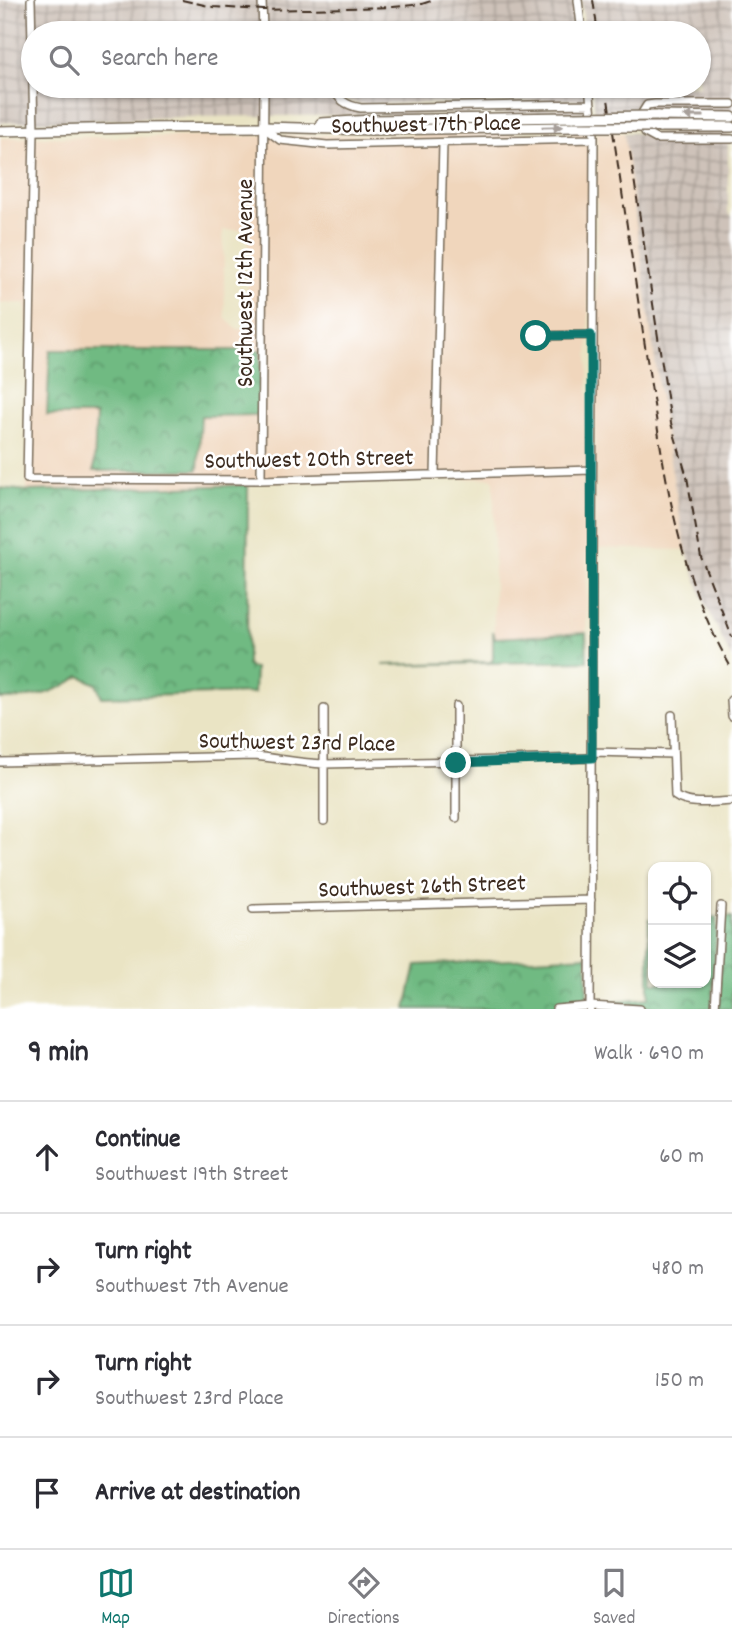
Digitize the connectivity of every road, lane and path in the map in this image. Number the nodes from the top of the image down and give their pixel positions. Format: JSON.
{"nodes":[{"id":1,"x":31,"y":0,"type":"edge"},
{"id":2,"x":262,"y":0,"type":"edge"},
{"id":3,"x":578,"y":0,"type":"edge"},
{"id":4,"x":31,"y":21,"type":"edge"},
{"id":5,"x":263,"y":21,"type":"edge"},
{"id":6,"x":581,"y":21,"type":"edge"},
{"id":7,"x":33,"y":98,"type":"edge"},
{"id":8,"x":264,"y":98,"type":"edge"},
{"id":9,"x":338,"y":98,"type":"edge"},
{"id":10,"x":590,"y":98,"type":"edge"},
{"id":11,"x":591,"y":104,"type":"junction"},
{"id":12,"x":732,"y":104,"type":"edge"},
{"id":13,"x":732,"y":117,"type":"edge"},
{"id":14,"x":575,"y":122,"type":"junction"},
{"id":15,"x":264,"y":127,"type":"junction"},
{"id":16,"x":732,"y":127,"type":"edge"},
{"id":17,"x":0,"y":131,"type":"edge"},
{"id":18,"x":34,"y":131,"type":"junction"},
{"id":19,"x":594,"y":139,"type":"junction"},
{"id":20,"x":732,"y":139,"type":"edge"},
{"id":21,"x":443,"y":143,"type":"junction"},
{"id":22,"x":591,"y":335,"type":"junction"},
{"id":23,"x":536,"y":336,"type":"dead end"},
{"id":24,"x":592,"y":470,"type":"junction"},
{"id":25,"x":435,"y":475,"type":"junction"},
{"id":26,"x":261,"y":480,"type":"junction"},
{"id":27,"x":730,"y":700,"type":"edge"},
{"id":28,"x":456,"y":706,"type":"dead end"},
{"id":29,"x":324,"y":709,"type":"dead end"},
{"id":30,"x":672,"y":715,"type":"dead end"},
{"id":31,"x":732,"y":716,"type":"edge"},
{"id":32,"x":673,"y":754,"type":"junction"},
{"id":33,"x":592,"y":755,"type":"junction"},
{"id":34,"x":0,"y":762,"type":"edge"},
{"id":35,"x":456,"y":763,"type":"junction"},
{"id":36,"x":324,"y":764,"type":"junction"},
{"id":37,"x":732,"y":801,"type":"edge"},
{"id":38,"x":456,"y":818,"type":"dead end"},
{"id":39,"x":324,"y":821,"type":"dead end"},
{"id":40,"x":591,"y":900,"type":"junction"},
{"id":41,"x":721,"y":906,"type":"dead end"},
{"id":42,"x":253,"y":909,"type":"dead end"},
{"id":43,"x":590,"y":1008,"type":"edge"},
{"id":44,"x":556,"y":1009,"type":"edge"},
{"id":45,"x":640,"y":1009,"type":"edge"},
{"id":46,"x":715,"y":1009,"type":"edge"}],
"edges":[{"from":1,"to":4,"type":"street"},
{"from":2,"to":5,"type":"street"},
{"from":3,"to":6,"type":"street"},
{"from":7,"to":18,"type":"street"},
{"from":8,"to":15,"type":"street","name":"Southwest 12th Avenue"},
{"from":9,"to":11,"type":"street"},
{"from":10,"to":11,"type":"street"},
{"from":11,"to":19,"type":"street"},
{"from":12,"to":20,"type":"street"},
{"from":13,"to":14,"type":"main road","one_way":true,"bridge":true},
{"from":14,"to":15,"type":"main road"},
{"from":14,"to":16,"type":"main road","bridge":true},
{"from":15,"to":18,"type":"main road"},
{"from":15,"to":21,"type":"street","name":"Southwest 17th Place"},
{"from":15,"to":26,"type":"street","name":"Southwest 12th Avenue"},
{"from":17,"to":18,"type":"main road"},
{"from":18,"to":26,"type":"street","name":"Southwest 20th Street"},
{"from":19,"to":21,"type":"street","name":"Southwest 17th Place"},
{"from":19,"to":22,"type":"street"},
{"from":21,"to":25,"type":"street"},
{"from":22,"to":23,"type":"street"},
{"from":22,"to":24,"type":"street"},
{"from":24,"to":25,"type":"street","name":"Southwest 20th Street"},
{"from":24,"to":33,"type":"street"},
{"from":25,"to":26,"type":"street","name":"Southwest 20th Street"},
{"from":27,"to":31,"type":"street"},
{"from":28,"to":35,"type":"street"},
{"from":29,"to":36,"type":"street"},
{"from":30,"to":32,"type":"street"},
{"from":32,"to":33,"type":"street","name":"Southwest 23rd Place"},
{"from":32,"to":37,"type":"street"},
{"from":33,"to":35,"type":"street","name":"Southwest 23rd Place"},
{"from":33,"to":40,"type":"street"},
{"from":34,"to":36,"type":"street","name":"Southwest 23rd Place"},
{"from":35,"to":36,"type":"street","name":"Southwest 23rd Place"},
{"from":35,"to":38,"type":"street"},
{"from":36,"to":39,"type":"street"},
{"from":40,"to":42,"type":"street","name":"Southwest 26th Street"},
{"from":40,"to":43,"type":"street"},
{"from":41,"to":46,"type":"street"},
{"from":43,"to":44,"type":"street"},
{"from":43,"to":45,"type":"street"}]}
